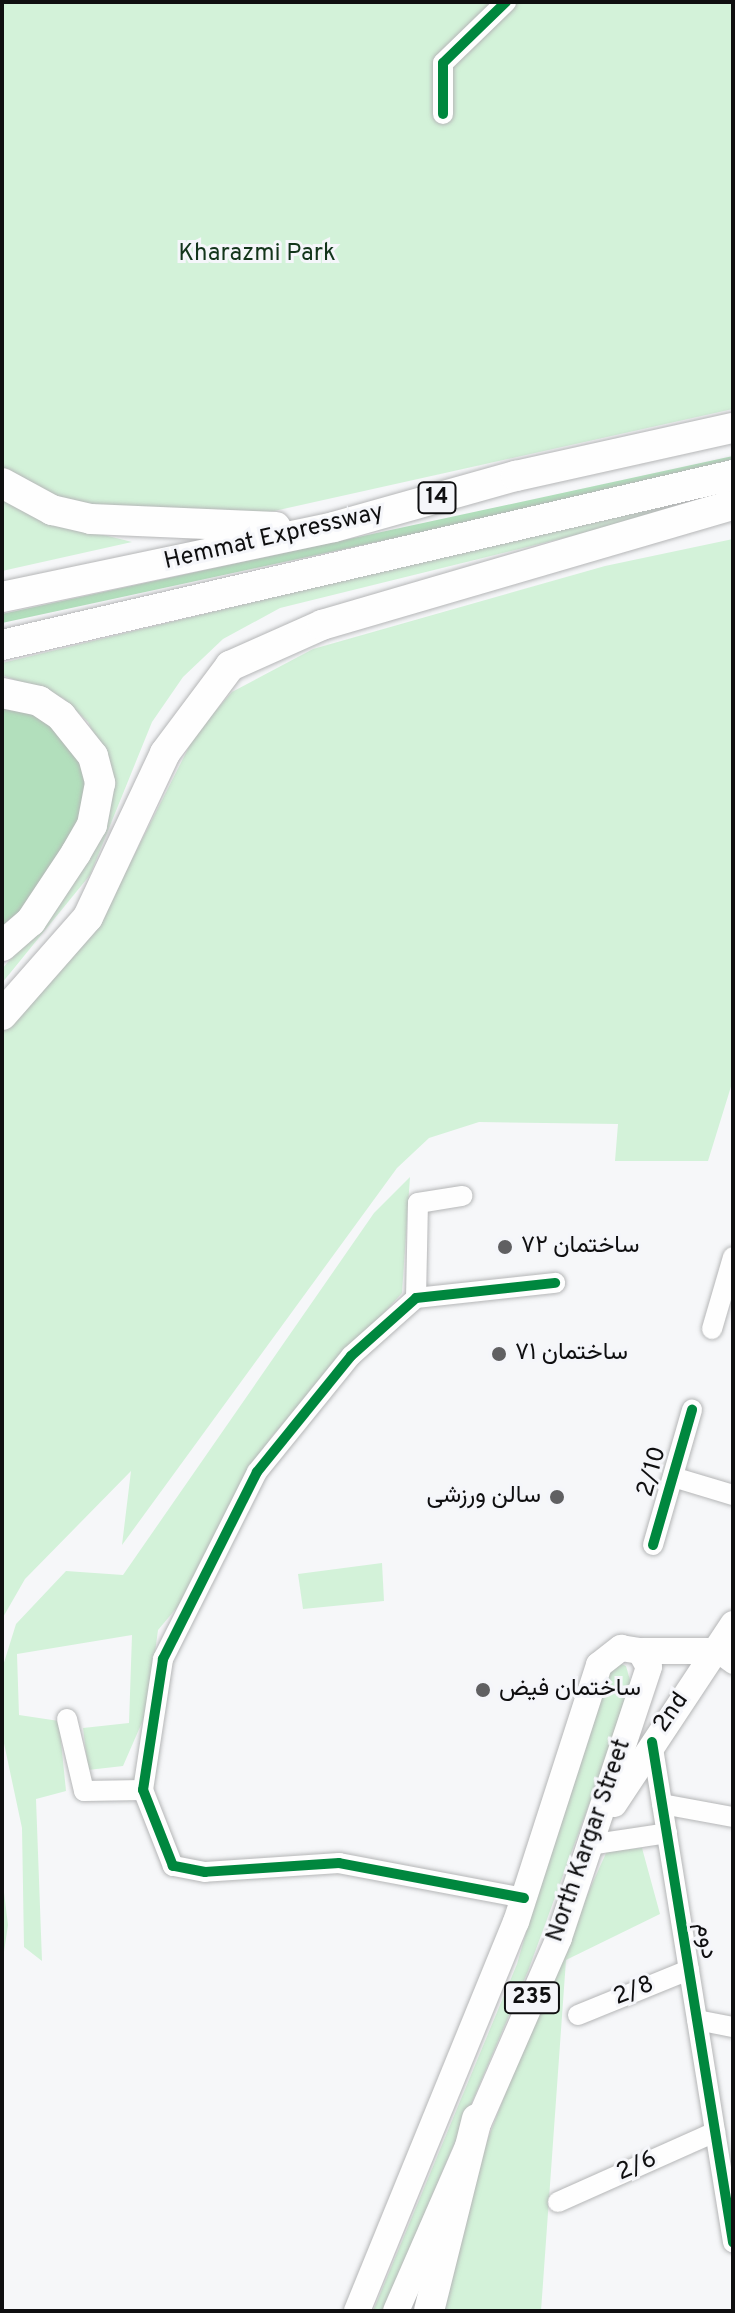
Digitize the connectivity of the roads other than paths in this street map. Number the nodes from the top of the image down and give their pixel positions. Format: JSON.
{"nodes":[{"id":1,"x":506,"y":2,"type":"edge"},
{"id":2,"x":443,"y":114,"type":"dead end"},
{"id":3,"x":733,"y":428,"type":"edge"},
{"id":4,"x":733,"y":475,"type":"edge"},
{"id":5,"x":2,"y":483,"type":"edge"},
{"id":6,"x":733,"y":505,"type":"edge"},
{"id":7,"x":334,"y":527,"type":"junction"},
{"id":8,"x":2,"y":597,"type":"edge"},
{"id":9,"x":2,"y":645,"type":"edge"},
{"id":10,"x":2,"y":693,"type":"edge"},
{"id":11,"x":2,"y":946,"type":"edge"},
{"id":12,"x":2,"y":1015,"type":"edge"},
{"id":13,"x":462,"y":1196,"type":"dead end"},
{"id":14,"x":733,"y":1257,"type":"edge"},
{"id":15,"x":555,"y":1283,"type":"dead end"},
{"id":16,"x":416,"y":1298,"type":"junction"},
{"id":17,"x":712,"y":1329,"type":"dead end"},
{"id":18,"x":692,"y":1410,"type":"dead end"},
{"id":19,"x":673,"y":1477,"type":"junction"},
{"id":20,"x":733,"y":1495,"type":"edge"},
{"id":21,"x":653,"y":1545,"type":"dead end"},
{"id":22,"x":733,"y":1624,"type":"edge"},
{"id":23,"x":640,"y":1651,"type":"junction"},
{"id":24,"x":724,"y":1658,"type":"edge"},
{"id":25,"x":67,"y":1719,"type":"dead end"},
{"id":26,"x":652,"y":1742,"type":"junction"},
{"id":27,"x":143,"y":1790,"type":"junction"},
{"id":28,"x":662,"y":1804,"type":"junction"},
{"id":29,"x":733,"y":1817,"type":"edge"},
{"id":30,"x":667,"y":1833,"type":"junction"},
{"id":31,"x":589,"y":1845,"type":"junction"},
{"id":32,"x":524,"y":1898,"type":"junction"},
{"id":33,"x":689,"y":1970,"type":"junction"},
{"id":34,"x":578,"y":2015,"type":"dead end"},
{"id":35,"x":697,"y":2020,"type":"junction"},
{"id":36,"x":733,"y":2027,"type":"edge"},
{"id":37,"x":477,"y":2119,"type":"junction"},
{"id":38,"x":715,"y":2132,"type":"junction"},
{"id":39,"x":558,"y":2202,"type":"dead end"},
{"id":40,"x":733,"y":2242,"type":"edge"},
{"id":41,"x":357,"y":2311,"type":"edge"},
{"id":42,"x":396,"y":2311,"type":"edge"},
{"id":43,"x":429,"y":2311,"type":"edge"}],
"edges":[{"from":1,"to":2,"type":"street"},
{"from":3,"to":7,"type":"highway","name":"Hemmat Expressway","number":"14"},
{"from":4,"to":9,"type":"highway","name":"Hemmat Expressway","number":"14"},
{"from":5,"to":7,"type":"highway"},
{"from":6,"to":12,"type":"highway"},
{"from":7,"to":8,"type":"highway","name":"Hemmat Expressway","number":"14"},
{"from":10,"to":11,"type":"highway"},
{"from":13,"to":16,"type":"street"},
{"from":14,"to":17,"type":"street"},
{"from":15,"to":16,"type":"street"},
{"from":16,"to":27,"type":"street"},
{"from":18,"to":19,"type":"street","name":"2/10"},
{"from":19,"to":20,"type":"street","name":"2/10"},
{"from":19,"to":21,"type":"street","name":"2/10"},
{"from":22,"to":24,"type":"main road","name":"2nd"},
{"from":23,"to":24,"type":"main road"},
{"from":23,"to":31,"type":"main road","name":"North Kargar Street","number":"235"},
{"from":23,"to":32,"type":"main road","name":"North Kargar Street","number":"235"},
{"from":24,"to":26,"type":"main road","name":"2nd"},
{"from":25,"to":27,"type":"street"},
{"from":26,"to":28,"type":"street","name":"دوم"},
{"from":26,"to":31,"type":"main road","name":"2nd"},
{"from":27,"to":32,"type":"street"},
{"from":28,"to":29,"type":"street"},
{"from":28,"to":30,"type":"street","name":"دوم"},
{"from":30,"to":31,"type":"street"},
{"from":30,"to":33,"type":"street","name":"دوم"},
{"from":31,"to":37,"type":"main road","name":"North Kargar Street","number":"235"},
{"from":32,"to":41,"type":"main road","name":"North Kargar Street","number":"235"},
{"from":33,"to":34,"type":"street","name":"2/8"},
{"from":33,"to":35,"type":"street","name":"دوم"},
{"from":35,"to":36,"type":"street"},
{"from":35,"to":38,"type":"street","name":"دوم"},
{"from":37,"to":42,"type":"main road","name":"North Kargar Street","number":"235"},
{"from":37,"to":43,"type":"highway"},
{"from":38,"to":39,"type":"street","name":"2/6"},
{"from":38,"to":40,"type":"street","name":"دوم"}]}
